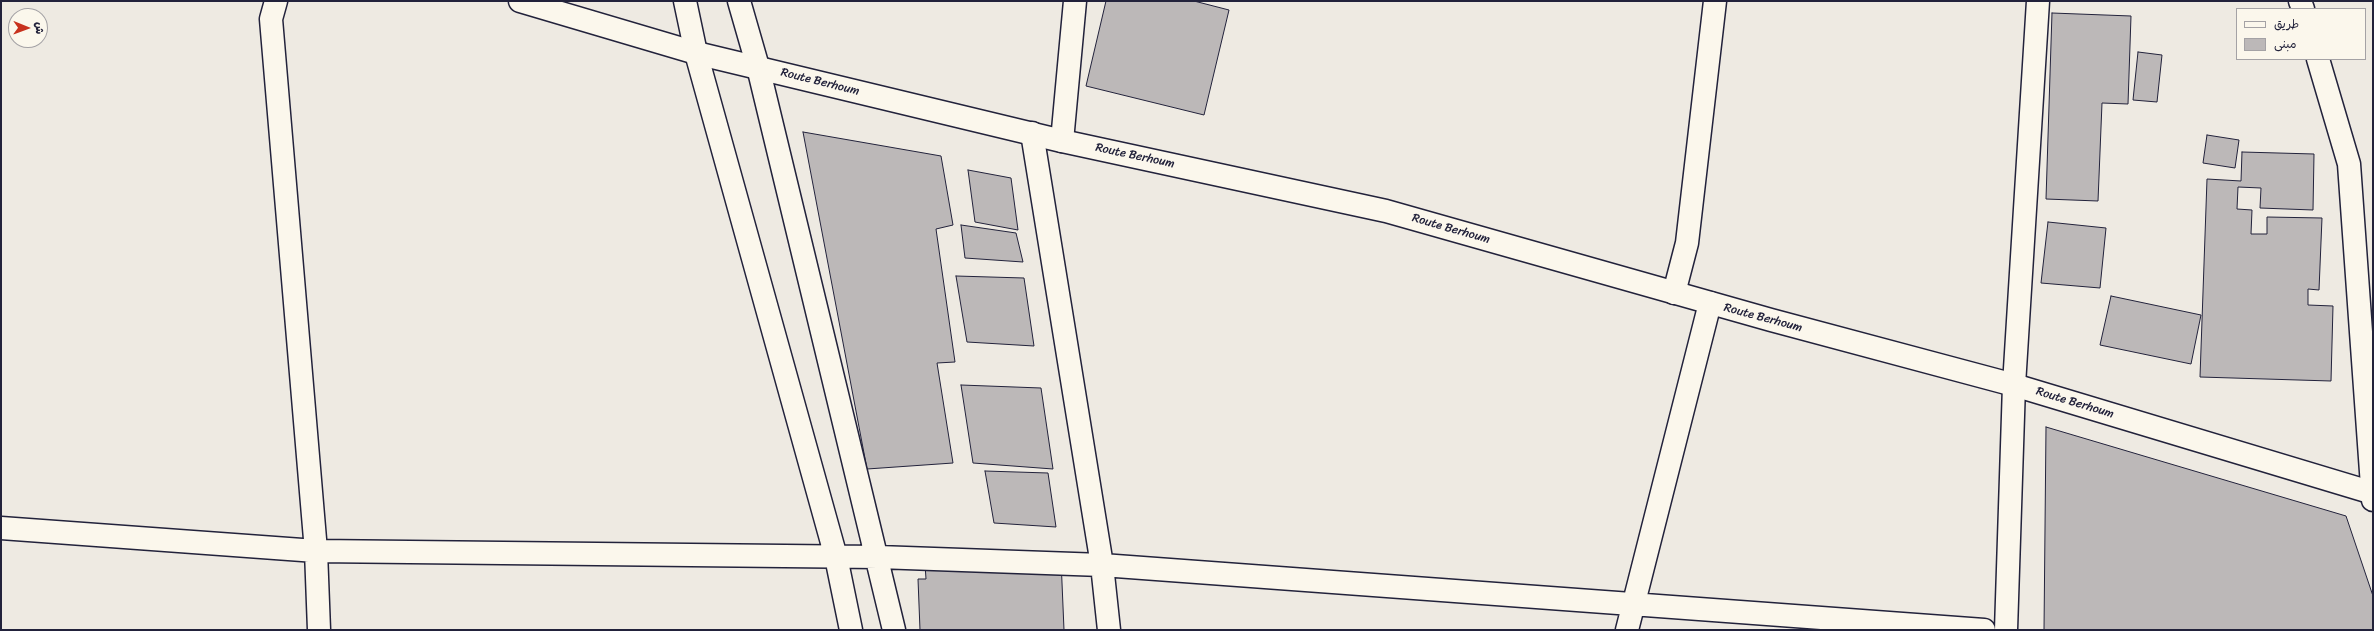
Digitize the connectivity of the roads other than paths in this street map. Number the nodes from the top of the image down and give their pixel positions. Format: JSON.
{"nodes":[{"id":1,"x":276,"y":1,"type":"edge"},
{"id":2,"x":520,"y":1,"type":"edge"},
{"id":3,"x":684,"y":1,"type":"edge"},
{"id":4,"x":739,"y":1,"type":"edge"},
{"id":5,"x":1075,"y":1,"type":"edge"},
{"id":6,"x":1715,"y":1,"type":"edge"},
{"id":7,"x":2038,"y":1,"type":"edge"},
{"id":8,"x":696,"y":52,"type":"junction"},
{"id":9,"x":2318,"y":60,"type":"edge"},
{"id":10,"x":758,"y":67,"type":"junction"},
{"id":11,"x":1032,"y":133,"type":"junction"},
{"id":12,"x":1062,"y":140,"type":"junction"},
{"id":13,"x":1674,"y":293,"type":"junction"},
{"id":14,"x":1710,"y":303,"type":"junction"},
{"id":15,"x":2014,"y":385,"type":"junction"},
{"id":16,"x":2372,"y":495,"type":"edge"},
{"id":17,"x":1,"y":528,"type":"edge"},
{"id":18,"x":316,"y":551,"type":"junction"},
{"id":19,"x":836,"y":557,"type":"junction"},
{"id":20,"x":878,"y":557,"type":"junction"},
{"id":21,"x":1102,"y":566,"type":"junction"},
{"id":22,"x":1632,"y":604,"type":"junction"},
{"id":23,"x":319,"y":630,"type":"edge"},
{"id":24,"x":850,"y":630,"type":"edge"},
{"id":25,"x":894,"y":630,"type":"edge"},
{"id":26,"x":1109,"y":630,"type":"edge"},
{"id":27,"x":1627,"y":630,"type":"edge"},
{"id":28,"x":1984,"y":630,"type":"edge"},
{"id":29,"x":2006,"y":630,"type":"edge"}],
"edges":[{"from":1,"to":18,"type":"street"},
{"from":2,"to":8,"type":"street","name":"Route Berhoum"},
{"from":3,"to":8,"type":"street"},
{"from":4,"to":10,"type":"street"},
{"from":5,"to":12,"type":"street"},
{"from":6,"to":13,"type":"street"},
{"from":7,"to":15,"type":"street"},
{"from":8,"to":10,"type":"street","name":"Route Berhoum"},
{"from":8,"to":19,"type":"street"},
{"from":9,"to":16,"type":"street"},
{"from":10,"to":11,"type":"street","name":"Route Berhoum"},
{"from":10,"to":20,"type":"street"},
{"from":11,"to":12,"type":"street","name":"Route Berhoum"},
{"from":11,"to":21,"type":"street"},
{"from":12,"to":13,"type":"street","name":"Route Berhoum"},
{"from":13,"to":14,"type":"street","name":"Route Berhoum"},
{"from":14,"to":15,"type":"street","name":"Route Berhoum"},
{"from":14,"to":22,"type":"street"},
{"from":15,"to":16,"type":"street","name":"Route Berhoum"},
{"from":15,"to":29,"type":"street"},
{"from":17,"to":18,"type":"street"},
{"from":18,"to":19,"type":"street"},
{"from":18,"to":23,"type":"street"},
{"from":19,"to":20,"type":"street"},
{"from":19,"to":24,"type":"street"},
{"from":20,"to":21,"type":"street"},
{"from":20,"to":25,"type":"street"},
{"from":21,"to":22,"type":"street"},
{"from":21,"to":26,"type":"street"},
{"from":22,"to":27,"type":"street"},
{"from":22,"to":28,"type":"street"}]}
